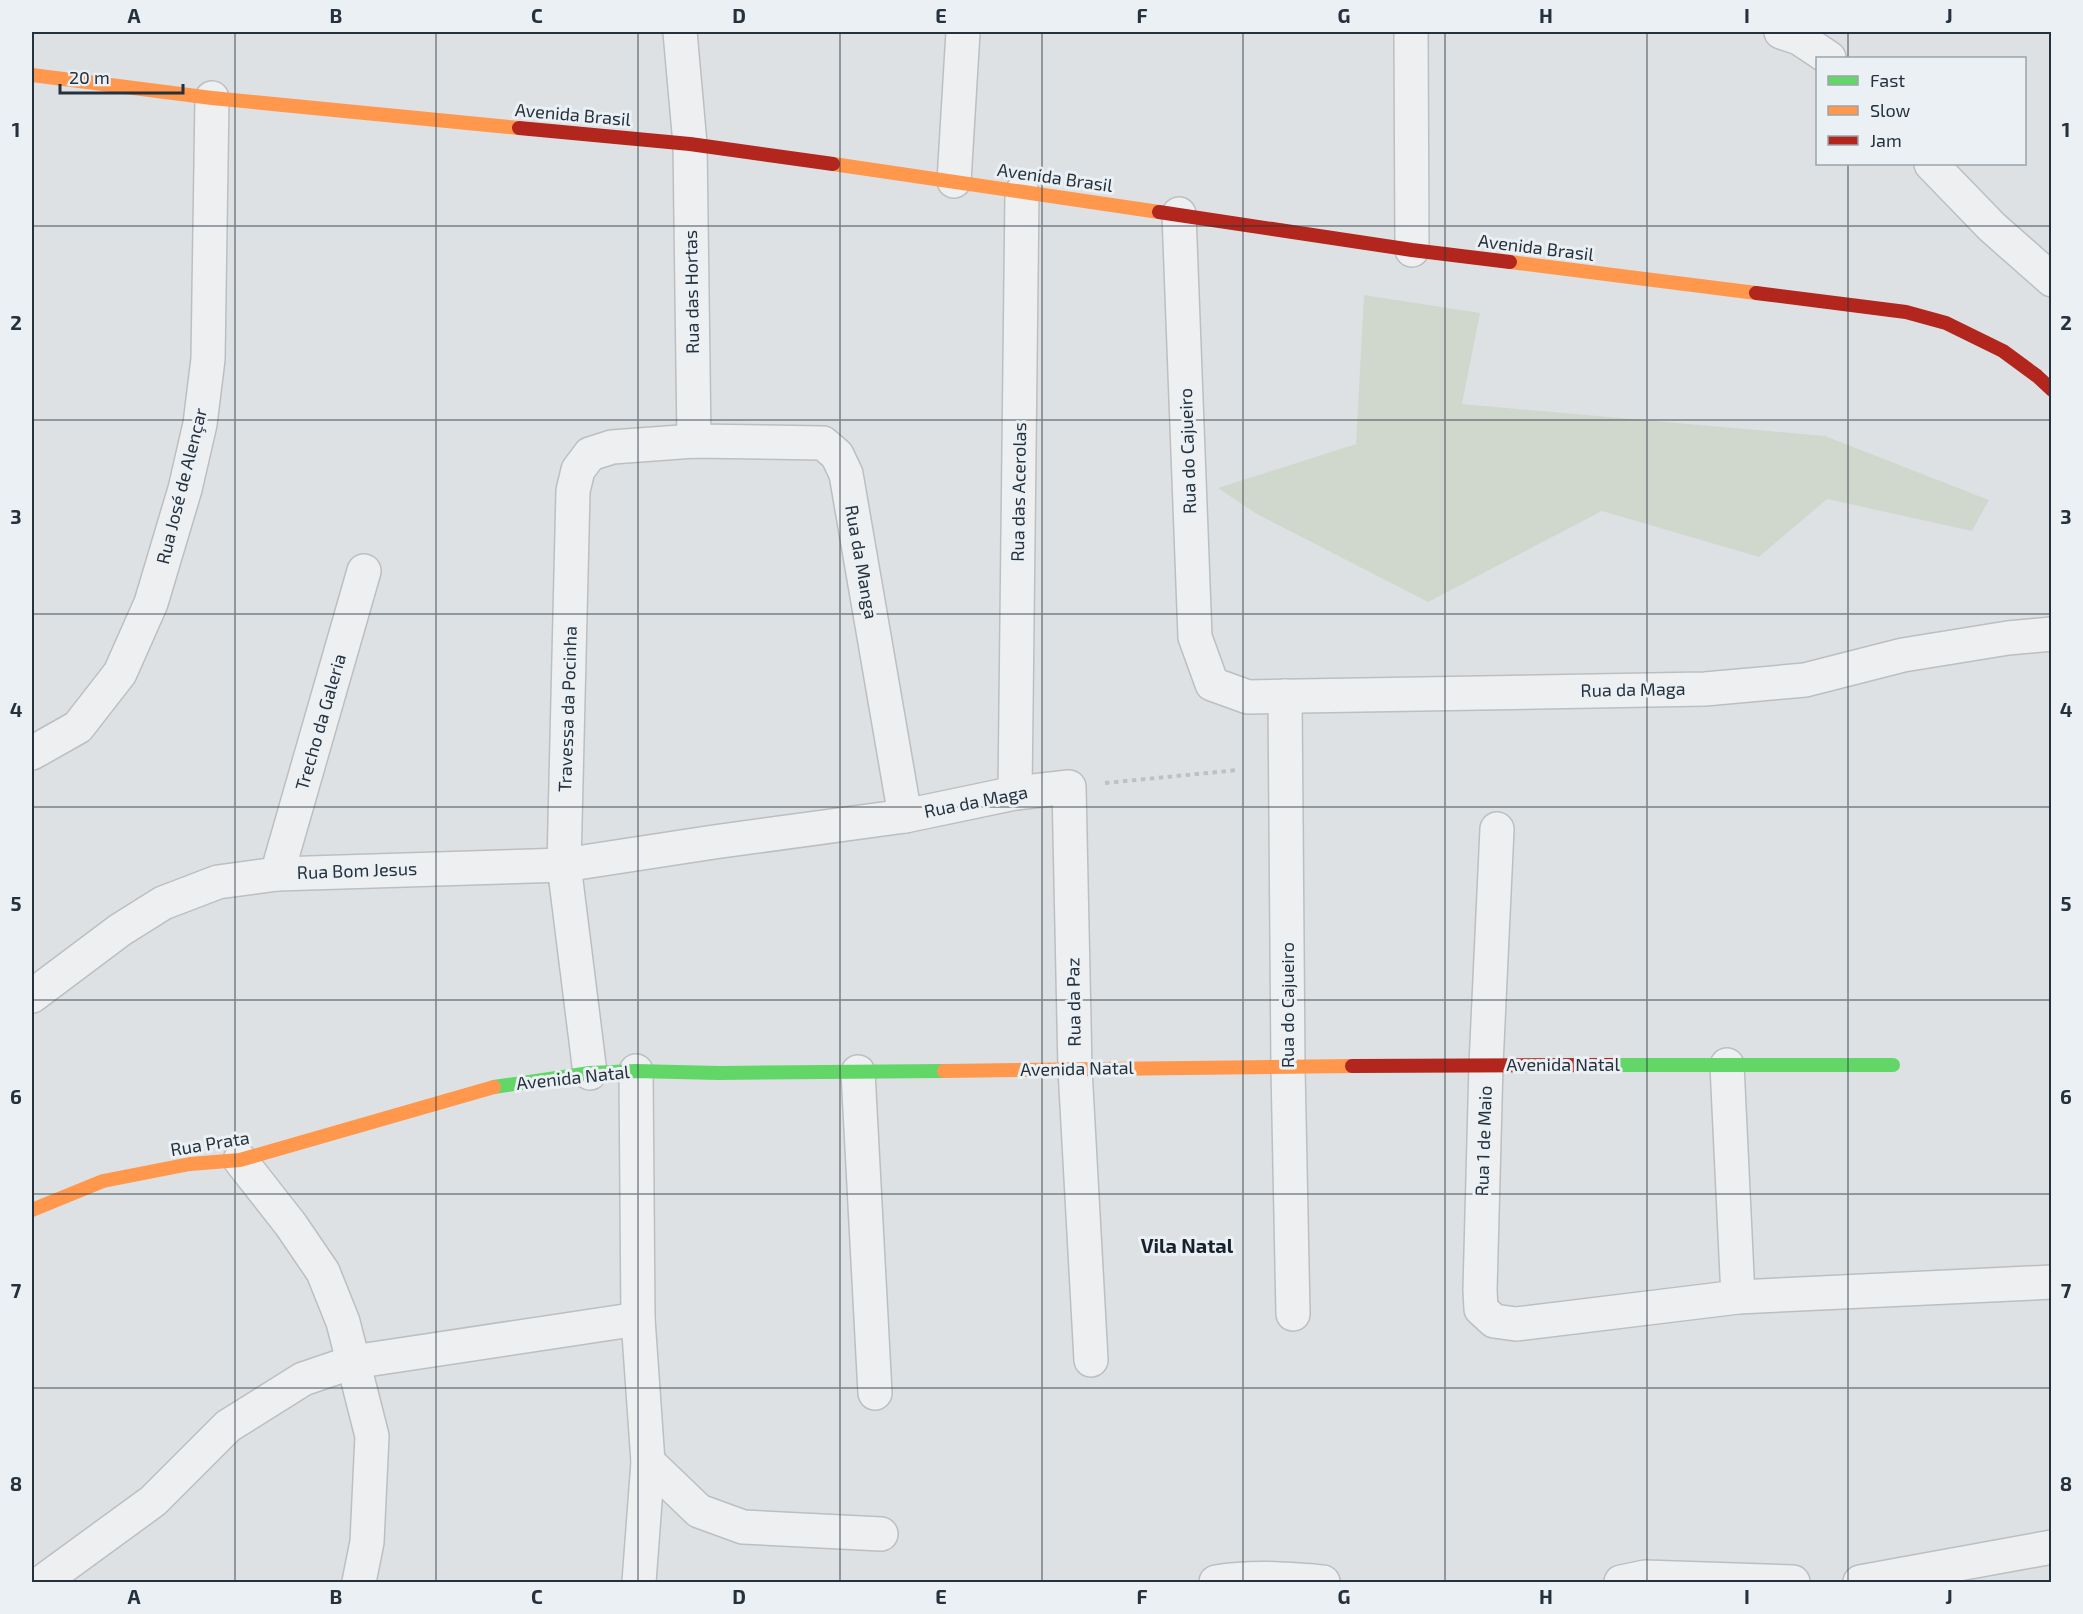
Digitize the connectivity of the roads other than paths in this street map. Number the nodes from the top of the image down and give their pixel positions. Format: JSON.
{"nodes":[{"id":1,"x":680,"y":32,"type":"edge"},
{"id":2,"x":963,"y":32,"type":"edge"},
{"id":3,"x":1411,"y":32,"type":"edge"},
{"id":4,"x":1781,"y":32,"type":"edge"},
{"id":5,"x":1828,"y":57,"type":"edge"},
{"id":6,"x":32,"y":75,"type":"edge"},
{"id":7,"x":212,"y":98,"type":"junction"},
{"id":8,"x":690,"y":144,"type":"junction"},
{"id":9,"x":1932,"y":165,"type":"edge"},
{"id":10,"x":954,"y":181,"type":"junction"},
{"id":11,"x":1022,"y":192,"type":"junction"},
{"id":12,"x":1179,"y":214,"type":"junction"},
{"id":13,"x":1412,"y":250,"type":"junction"},
{"id":14,"x":2052,"y":280,"type":"edge"},
{"id":15,"x":2049,"y":382,"type":"edge"},
{"id":16,"x":694,"y":441,"type":"junction"},
{"id":17,"x":364,"y":571,"type":"dead end"},
{"id":18,"x":2052,"y":634,"type":"edge"},
{"id":19,"x":1212,"y":684,"type":"joint"},
{"id":20,"x":1286,"y":696,"type":"junction"},
{"id":21,"x":32,"y":753,"type":"edge"},
{"id":22,"x":1069,"y":787,"type":"joint"},
{"id":23,"x":1016,"y":793,"type":"junction"},
{"id":24,"x":905,"y":816,"type":"junction"},
{"id":25,"x":1497,"y":829,"type":"dead end"},
{"id":26,"x":714,"y":842,"type":"joint"},
{"id":27,"x":564,"y":865,"type":"junction"},
{"id":28,"x":277,"y":874,"type":"junction"},
{"id":29,"x":32,"y":996,"type":"edge"},
{"id":30,"x":1486,"y":1065,"type":"junction"},
{"id":31,"x":1727,"y":1065,"type":"junction"},
{"id":32,"x":1893,"y":1065,"type":"dead end"},
{"id":33,"x":1288,"y":1068,"type":"junction"},
{"id":34,"x":1076,"y":1069,"type":"junction"},
{"id":35,"x":636,"y":1071,"type":"junction"},
{"id":36,"x":858,"y":1072,"type":"junction"},
{"id":37,"x":590,"y":1073,"type":"junction"},
{"id":38,"x":430,"y":1105,"type":"joint"},
{"id":39,"x":240,"y":1160,"type":"junction"},
{"id":40,"x":32,"y":1210,"type":"edge"},
{"id":41,"x":2052,"y":1282,"type":"edge"},
{"id":42,"x":1738,"y":1297,"type":"junction"},
{"id":43,"x":1293,"y":1314,"type":"dead end"},
{"id":44,"x":638,"y":1319,"type":"junction"},
{"id":45,"x":1090,"y":1360,"type":"dead end"},
{"id":46,"x":353,"y":1362,"type":"junction"},
{"id":47,"x":874,"y":1393,"type":"dead end"},
{"id":48,"x":648,"y":1462,"type":"junction"},
{"id":49,"x":881,"y":1534,"type":"dead end"},
{"id":50,"x":2052,"y":1547,"type":"edge"},
{"id":51,"x":42,"y":1582,"type":"edge"},
{"id":52,"x":359,"y":1582,"type":"edge"},
{"id":53,"x":639,"y":1582,"type":"edge"},
{"id":54,"x":1216,"y":1582,"type":"edge"},
{"id":55,"x":1323,"y":1582,"type":"edge"},
{"id":56,"x":1621,"y":1582,"type":"edge"},
{"id":57,"x":1793,"y":1582,"type":"edge"},
{"id":58,"x":1860,"y":1582,"type":"edge"}],
"edges":[{"from":1,"to":8,"type":"street","name":"Rua das Hortas"},
{"from":2,"to":10,"type":"street"},
{"from":3,"to":13,"type":"street"},
{"from":4,"to":5,"type":"street"},
{"from":6,"to":7,"type":"street","name":"Avenida Brasil"},
{"from":7,"to":8,"type":"street","name":"Avenida Brasil"},
{"from":7,"to":21,"type":"street","name":"Rua José de Alençar"},
{"from":8,"to":10,"type":"street","name":"Avenida Brasil"},
{"from":8,"to":16,"type":"street","name":"Rua das Hortas"},
{"from":9,"to":14,"type":"street"},
{"from":10,"to":11,"type":"street","name":"Avenida Brasil"},
{"from":11,"to":12,"type":"street","name":"Avenida Brasil"},
{"from":11,"to":23,"type":"street","name":"Rua das Acerolas"},
{"from":12,"to":13,"type":"street","name":"Avenida Brasil"},
{"from":12,"to":19,"type":"street","name":"Rua do Cajueiro"},
{"from":13,"to":15,"type":"street","name":"Avenida Brasil"},
{"from":16,"to":24,"type":"street","name":"Rua da Manga"},
{"from":16,"to":27,"type":"street","name":"Travessa da Pocinha"},
{"from":17,"to":28,"type":"street","name":"Trecho da Galeria"},
{"from":18,"to":20,"type":"street","name":"Rua da Maga"},
{"from":19,"to":20,"type":"street","name":"Rua da Maga"},
{"from":20,"to":33,"type":"street","name":"Rua do Cajueiro"},
{"from":22,"to":23,"type":"street","name":"Rua da Maga"},
{"from":22,"to":34,"type":"street","name":"Rua da Paz"},
{"from":23,"to":24,"type":"street","name":"Rua da Maga"},
{"from":24,"to":26,"type":"street","name":"Rua da Maga"},
{"from":25,"to":30,"type":"street","name":"Rua 1 de Maio"},
{"from":26,"to":27,"type":"street","name":"Rua Bom Jesus"},
{"from":27,"to":28,"type":"street","name":"Rua Bom Jesus"},
{"from":27,"to":37,"type":"street","name":"Travessa da Pocinha"},
{"from":28,"to":29,"type":"street","name":"Rua Bom Jesus"},
{"from":30,"to":31,"type":"street","name":"Avenida Natal"},
{"from":30,"to":33,"type":"street","name":"Avenida Natal"},
{"from":30,"to":42,"type":"street","name":"Rua 1 de Maio"},
{"from":31,"to":32,"type":"street","name":"Avenida Natal"},
{"from":31,"to":42,"type":"street"},
{"from":33,"to":34,"type":"street","name":"Avenida Natal"},
{"from":33,"to":43,"type":"street","name":"Rua do Cajueiro"},
{"from":34,"to":36,"type":"street","name":"Avenida Natal"},
{"from":34,"to":45,"type":"street","name":"Rua da Paz"},
{"from":35,"to":36,"type":"street","name":"Avenida Natal"},
{"from":35,"to":37,"type":"street","name":"Avenida Natal"},
{"from":35,"to":44,"type":"street"},
{"from":36,"to":47,"type":"street"},
{"from":37,"to":38,"type":"street","name":"Avenida Natal"},
{"from":38,"to":39,"type":"street","name":"Rua Prata"},
{"from":39,"to":40,"type":"street","name":"Rua Prata"},
{"from":39,"to":46,"type":"street"},
{"from":41,"to":42,"type":"street"},
{"from":44,"to":46,"type":"street"},
{"from":44,"to":48,"type":"street"},
{"from":46,"to":51,"type":"street"},
{"from":46,"to":52,"type":"street"},
{"from":48,"to":49,"type":"street"},
{"from":48,"to":53,"type":"street"},
{"from":50,"to":58,"type":"street"},
{"from":54,"to":55,"type":"street"},
{"from":56,"to":57,"type":"street"}]}
